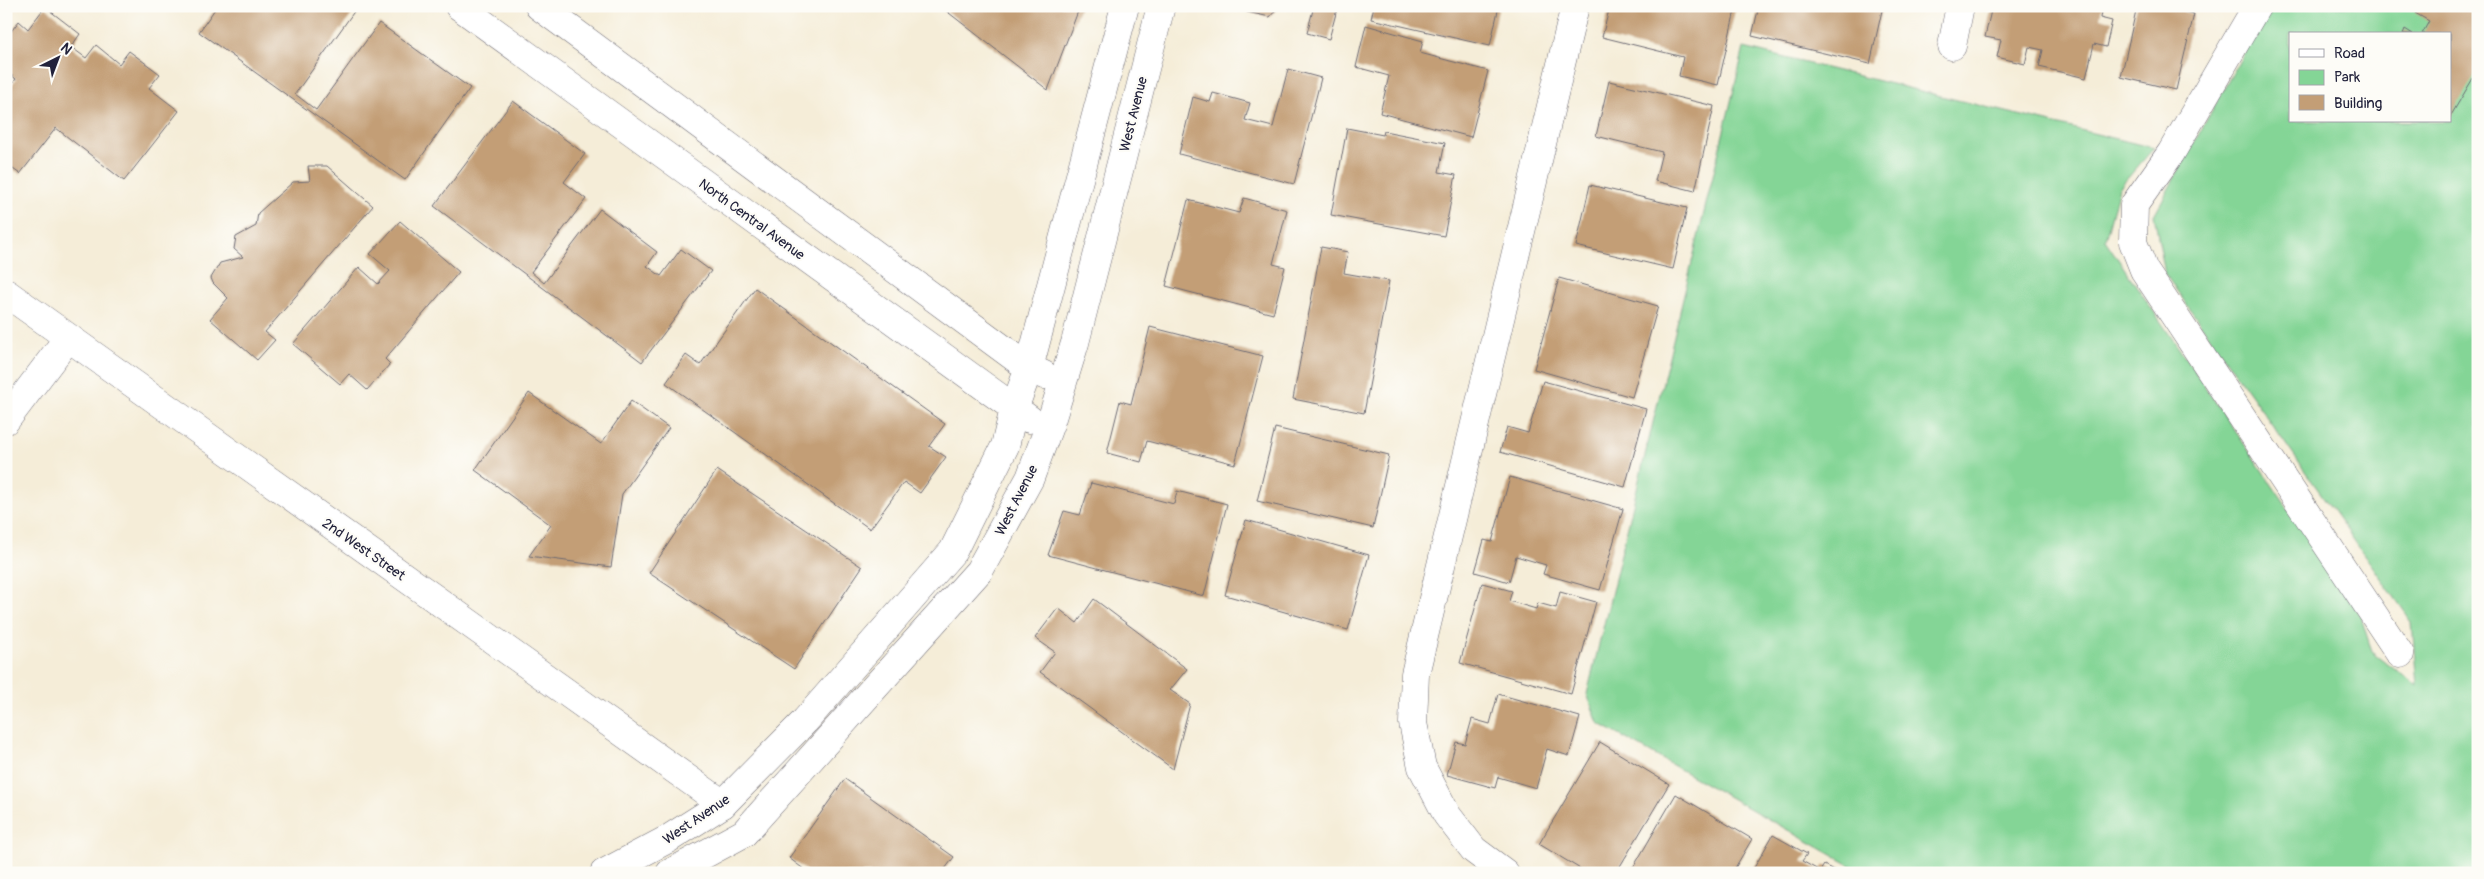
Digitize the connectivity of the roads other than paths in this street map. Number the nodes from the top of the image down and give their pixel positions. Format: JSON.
{"nodes":[{"id":1,"x":459,"y":6,"type":"edge"},
{"id":2,"x":539,"y":6,"type":"edge"},
{"id":3,"x":1125,"y":6,"type":"edge"},
{"id":4,"x":1161,"y":6,"type":"edge"},
{"id":5,"x":1576,"y":6,"type":"edge"},
{"id":6,"x":1960,"y":6,"type":"edge"},
{"id":7,"x":2257,"y":6,"type":"edge"},
{"id":8,"x":1952,"y":46,"type":"dead end"},
{"id":9,"x":6,"y":293,"type":"edge"},
{"id":10,"x":68,"y":338,"type":"junction"},
{"id":11,"x":1029,"y":368,"type":"junction"},
{"id":12,"x":1063,"y":384,"type":"junction"},
{"id":13,"x":1014,"y":409,"type":"junction"},
{"id":14,"x":6,"y":420,"type":"edge"},
{"id":15,"x":1048,"y":430,"type":"junction"},
{"id":16,"x":2400,"y":654,"type":"dead end"},
{"id":17,"x":723,"y":804,"type":"junction"},
{"id":18,"x":604,"y":873,"type":"edge"},
{"id":19,"x":670,"y":873,"type":"edge"},
{"id":20,"x":1505,"y":873,"type":"edge"}],
"edges":[{"from":1,"to":13,"type":"street","name":"North Central Avenue"},
{"from":2,"to":11,"type":"street"},
{"from":3,"to":11,"type":"street"},
{"from":4,"to":12,"type":"street","name":"West Avenue"},
{"from":5,"to":20,"type":"street"},
{"from":6,"to":8,"type":"street"},
{"from":7,"to":16,"type":"street"},
{"from":9,"to":10,"type":"street","name":"2nd West Street"},
{"from":10,"to":14,"type":"street"},
{"from":10,"to":17,"type":"street","name":"2nd West Street"},
{"from":11,"to":12,"type":"street"},
{"from":11,"to":13,"type":"street","name":"West Avenue"},
{"from":12,"to":15,"type":"street","name":"West Avenue"},
{"from":13,"to":15,"type":"street","name":"North Central Avenue"},
{"from":13,"to":17,"type":"street","name":"West Avenue"},
{"from":15,"to":19,"type":"street","name":"West Avenue"},
{"from":17,"to":18,"type":"street","name":"West Avenue"}]}
